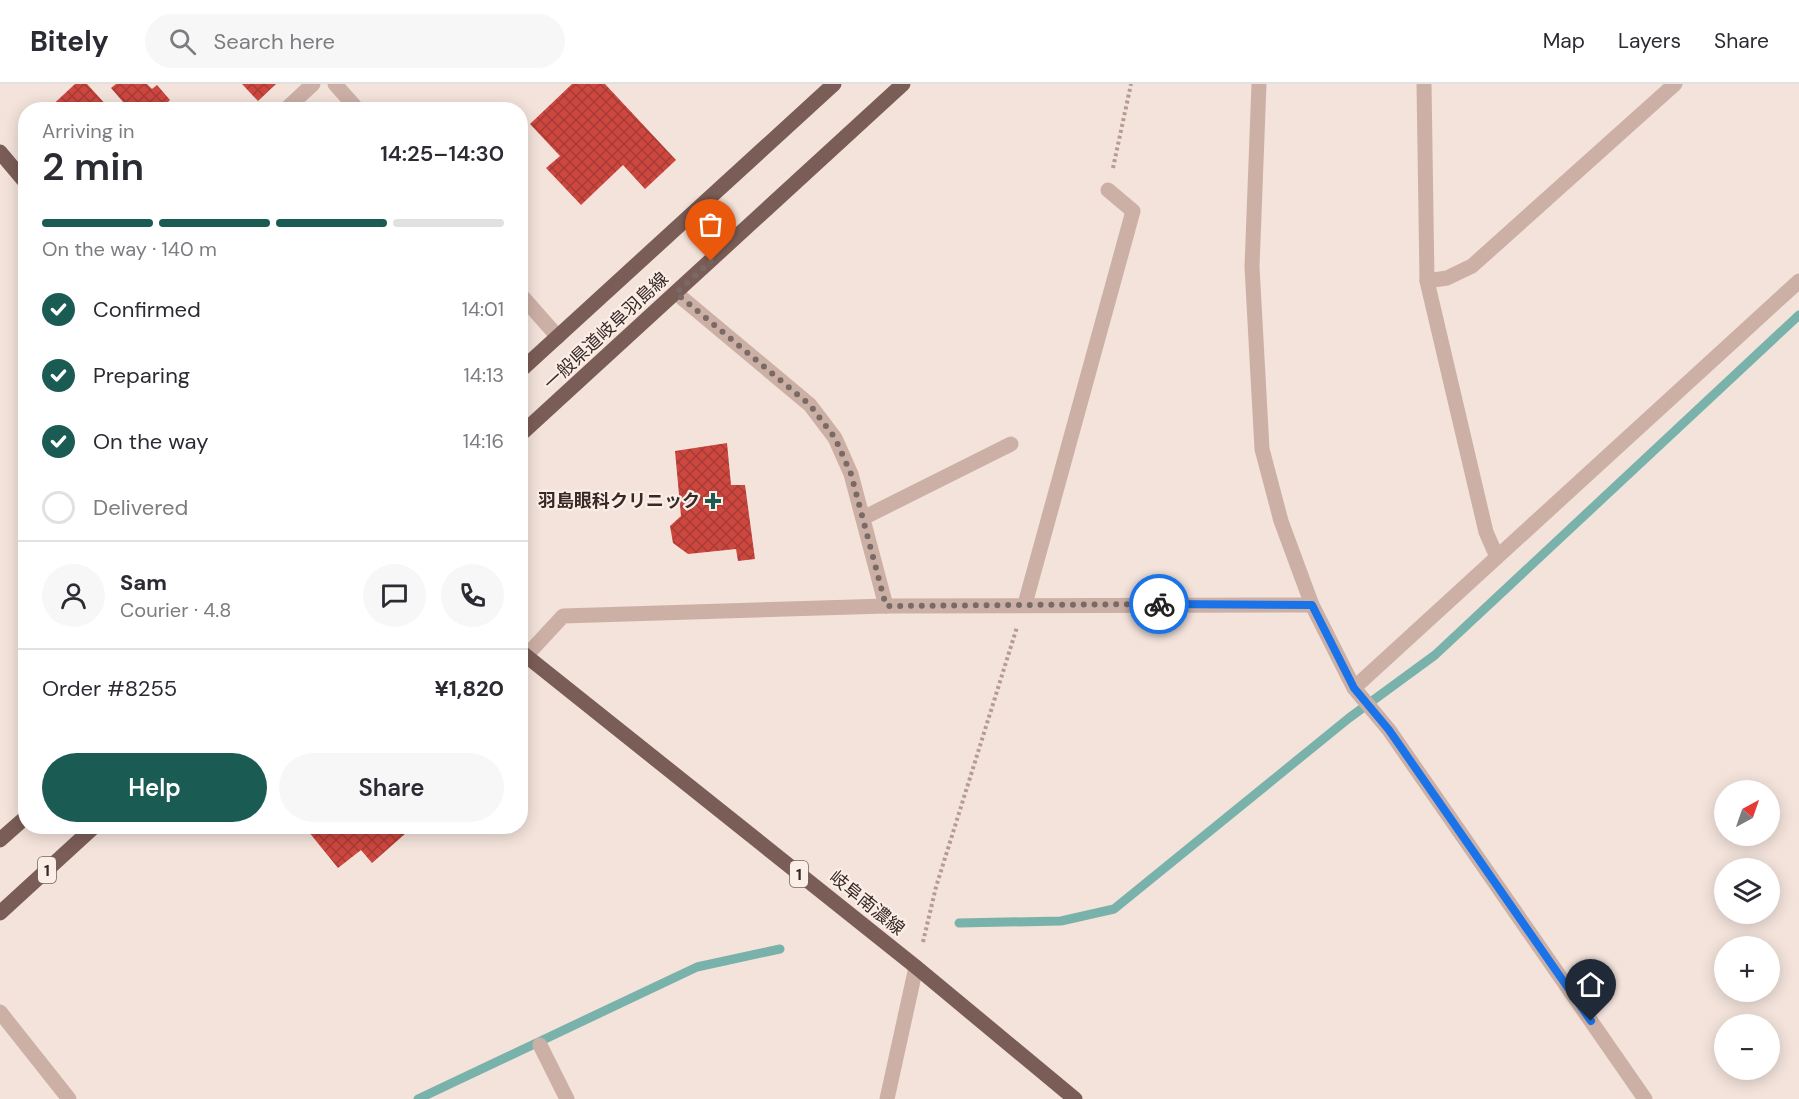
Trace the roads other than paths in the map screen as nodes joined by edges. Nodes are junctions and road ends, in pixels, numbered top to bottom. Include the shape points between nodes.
1 (313, 84) edge
2 (335, 84) edge
3 (834, 84) edge
4 (903, 84) edge
5 (1259, 84) edge
6 (1424, 84) edge
7 (1675, 84) edge
8 (294, 102) edge
9 (351, 102) edge
10 (1, 155) edge
11 (18, 174) edge
12 (1108, 190) road end
13 (1427, 281) junction
14 (1799, 281) edge
15 (676, 293) junction
16 (528, 303) edge
17 (558, 337) junction
18 (528, 364) edge
19 (528, 428) edge
20 (1011, 444) dead end
21 (863, 518) junction
22 (1497, 557) junction
23 (1024, 604) junction
24 (1312, 605) junction
25 (886, 606) junction
26 (528, 649) edge
27 (528, 658) edge
28 (1354, 688) junction
29 (18, 825) edge
30 (86, 834) edge
31 (0, 840) edge
32 (0, 913) edge
33 (916, 967) junction
34 (0, 1012) edge
35 (540, 1045) dead end
36 (69, 1099) edge
37 (567, 1099) edge
38 (887, 1099) edge
39 (1075, 1099) edge
40 (1645, 1099) edge

1 - 8 street
2 - 9 street
3 - 17 main road
4 - 15 main road, 一般県道岐阜羽島線
5 - 24 street via 1252,267 1262,449 1281,521
6 - 13 street
7 - 13 street via 1472,266 1447,278
10 - 11 main road
12 - 23 street via 1133,211
13 - 22 street via 1486,532
14 - 22 street
15 - 19 main road, 一般県道岐阜羽島線
15 - 21 street via 810,405 835,438 851,474
16 - 17 street
17 - 18 main road
20 - 21 street
21 - 25 street
22 - 28 street
23 - 24 street
23 - 25 street
24 - 28 street
25 - 26 street via 563,616
27 - 33 main road, 岐阜南濃線 / 1
28 - 40 street via 1389,730
29 - 31 main road
30 - 32 main road, 1
33 - 38 street
33 - 39 main road, 岐阜南濃線 / 1
34 - 36 street
35 - 37 street

